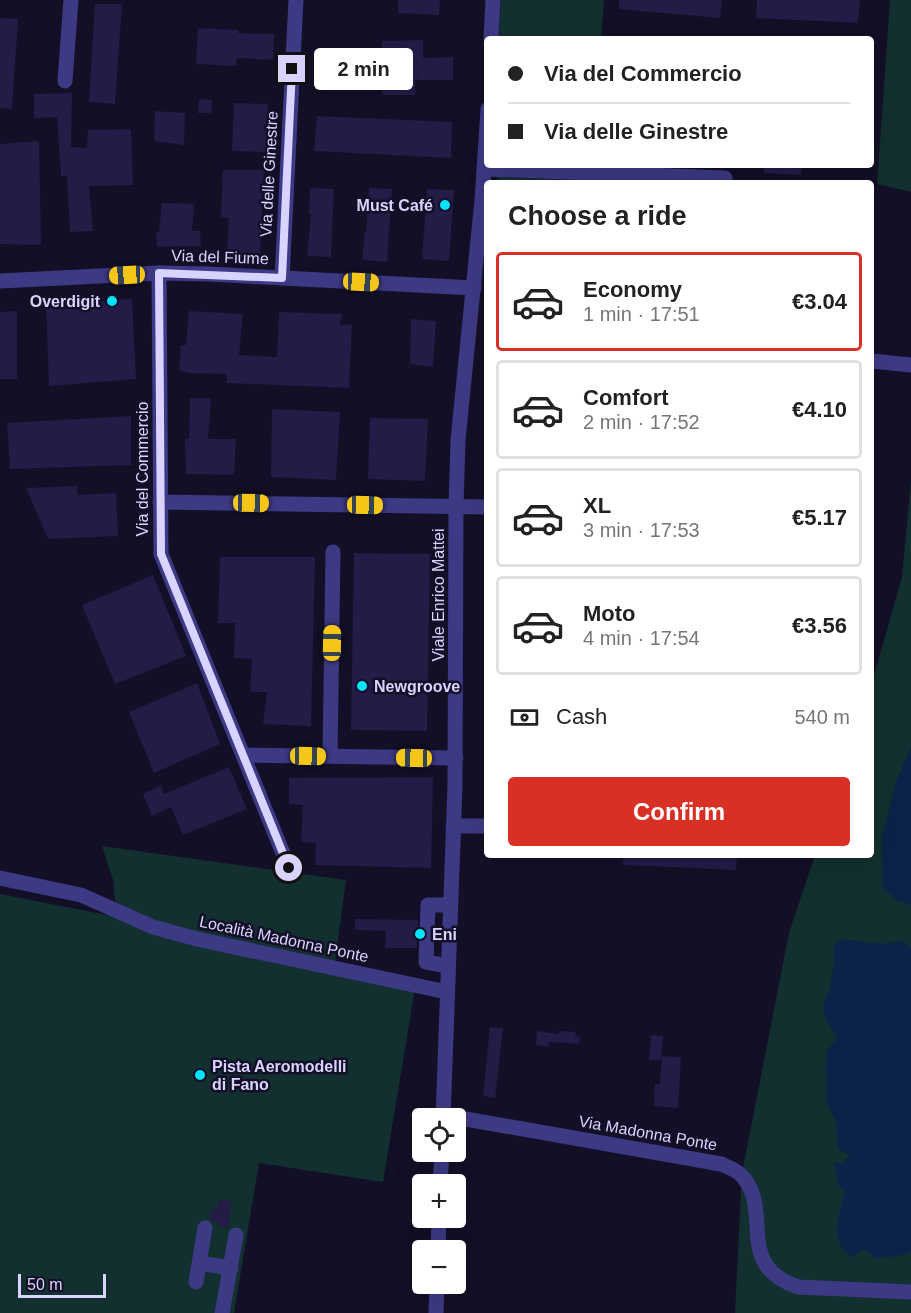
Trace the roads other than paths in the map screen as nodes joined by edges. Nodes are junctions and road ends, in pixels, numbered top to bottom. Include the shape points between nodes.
1 (71, 0) edge
2 (296, 0) edge
3 (493, 0) edge
4 (491, 36) edge
5 (65, 81) dead end
6 (485, 169) joint
7 (724, 180) edge
8 (159, 273) junction
9 (282, 278) junction
10 (0, 281) edge
11 (474, 288) junction
12 (874, 361) edge
13 (911, 365) edge
14 (160, 502) junction
15 (456, 507) junction
16 (484, 507) edge
17 (333, 552) dead end
18 (243, 755) junction
19 (330, 756) junction
20 (456, 758) junction
21 (453, 826) junction
22 (484, 826) edge
23 (289, 868) dead end
24 (0, 878) edge
25 (450, 905) junction
26 (448, 966) junction
27 (447, 992) junction
28 (443, 1108) edge
29 (466, 1121) edge
30 (205, 1228) dead end
31 (236, 1235) dead end
32 (200, 1263) junction
33 (231, 1268) junction
34 (196, 1282) dead end
35 (911, 1292) edge
36 (437, 1294) edge
37 (222, 1313) edge
38 (436, 1313) edge

1 - 5 street
2 - 9 street, Via delle Ginestre
3 - 4 street
6 - 7 street
6 - 11 street, Viale Enrico Mattei
8 - 9 street, Via del Fiume
8 - 10 street, Via del Fiume
8 - 14 street, Via del Commercio
9 - 11 street, Via del Fiume
11 - 15 street, Viale Enrico Mattei via 458,440
12 - 13 street
14 - 15 street
14 - 18 street, Via del Commercio via 161,554
15 - 16 street
15 - 20 street, Viale Enrico Mattei
17 - 19 street
18 - 19 street
18 - 23 street, Via del Commercio
19 - 20 street
20 - 21 street, Viale Enrico Mattei
21 - 22 street
21 - 25 street, Viale Enrico Mattei
24 - 27 street, Località Madonna Ponte via 81,895 153,927 196,939
25 - 26 street, Viale Enrico Mattei
25 - 26 street via 428,905 427,916 426,962
26 - 27 street, Viale Enrico Mattei
27 - 28 street, Viale Enrico Mattei
29 - 35 street, Via Madonna Ponte via 722,1164 741,1174 753,1193 761,1254 770,1272 782,1282 798,1287
30 - 32 street
31 - 33 street
32 - 33 street
32 - 34 street
33 - 37 street
36 - 38 street

